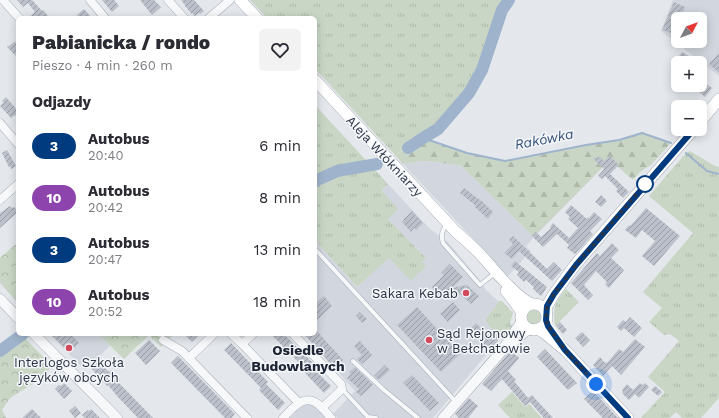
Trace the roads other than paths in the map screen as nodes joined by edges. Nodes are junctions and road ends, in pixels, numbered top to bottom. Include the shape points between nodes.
1 (4, 0) edge
2 (90, 0) edge
3 (168, 0) edge
4 (230, 0) edge
5 (240, 0) edge
6 (17, 16) edge
7 (103, 16) edge
8 (182, 16) edge
9 (211, 16) edge
10 (255, 16) edge
11 (317, 82) edge
12 (719, 99) edge
13 (707, 114) edge
14 (0, 123) edge
15 (688, 136) edge
16 (16, 142) edge
17 (16, 186) edge
18 (0, 200) edge
19 (447, 223) junction
20 (317, 251) edge
21 (576, 265) junction
22 (494, 274) junction
23 (0, 299) edge
24 (534, 304) junction
25 (16, 316) edge
26 (546, 316) junction
27 (522, 317) junction
28 (534, 329) junction
29 (36, 336) edge
30 (212, 336) edge
31 (233, 336) edge
32 (251, 336) edge
33 (295, 336) edge
34 (163, 340) dead end
35 (242, 344) junction
36 (565, 350) junction
37 (500, 352) junction
38 (189, 358) junction
39 (353, 361) dead end
40 (342, 389) junction
41 (299, 403) junction
42 (456, 403) junction
43 (322, 408) junction
44 (112, 416) edge
45 (247, 418) edge
46 (283, 418) edge
47 (331, 418) edge
48 (376, 418) edge
49 (418, 418) edge
50 (443, 418) edge
51 (628, 418) edge

1 - 6 street
2 - 7 street
3 - 8 street
4 - 9 street
5 - 10 main road
11 - 19 main road, Aleja Włókniarzy
12 - 13 main road
14 - 16 street
15 - 21 main road
17 - 18 street
19 - 22 main road, Aleja Włókniarzy via 476,250
19 - 22 lane via 442,233 443,243 480,285
20 - 42 lane
21 - 24 main road via 540,302
21 - 26 main road via 554,294 547,306
22 - 24 main road, Aleja Włókniarzy
22 - 27 main road, Aleja Włókniarzy
23 - 25 street
24 - 26 main road via 544,309
24 - 27 main road via 523,310
26 - 28 main road via 542,327
26 - 36 main road via 548,326
27 - 28 main road via 526,327
27 - 37 street
28 - 36 main road via 543,332
28 - 37 street via 521,335
29 - 44 street
30 - 38 street
31 - 35 street
32 - 35 street
33 - 40 street via 341,384
34 - 38 street via 182,350
35 - 41 street
36 - 51 main road
37 - 42 street
38 - 45 street
39 - 49 lane
40 - 43 street
40 - 48 lane via 368,417
41 - 43 street via 312,400
41 - 46 street
42 - 50 street
43 - 47 street

